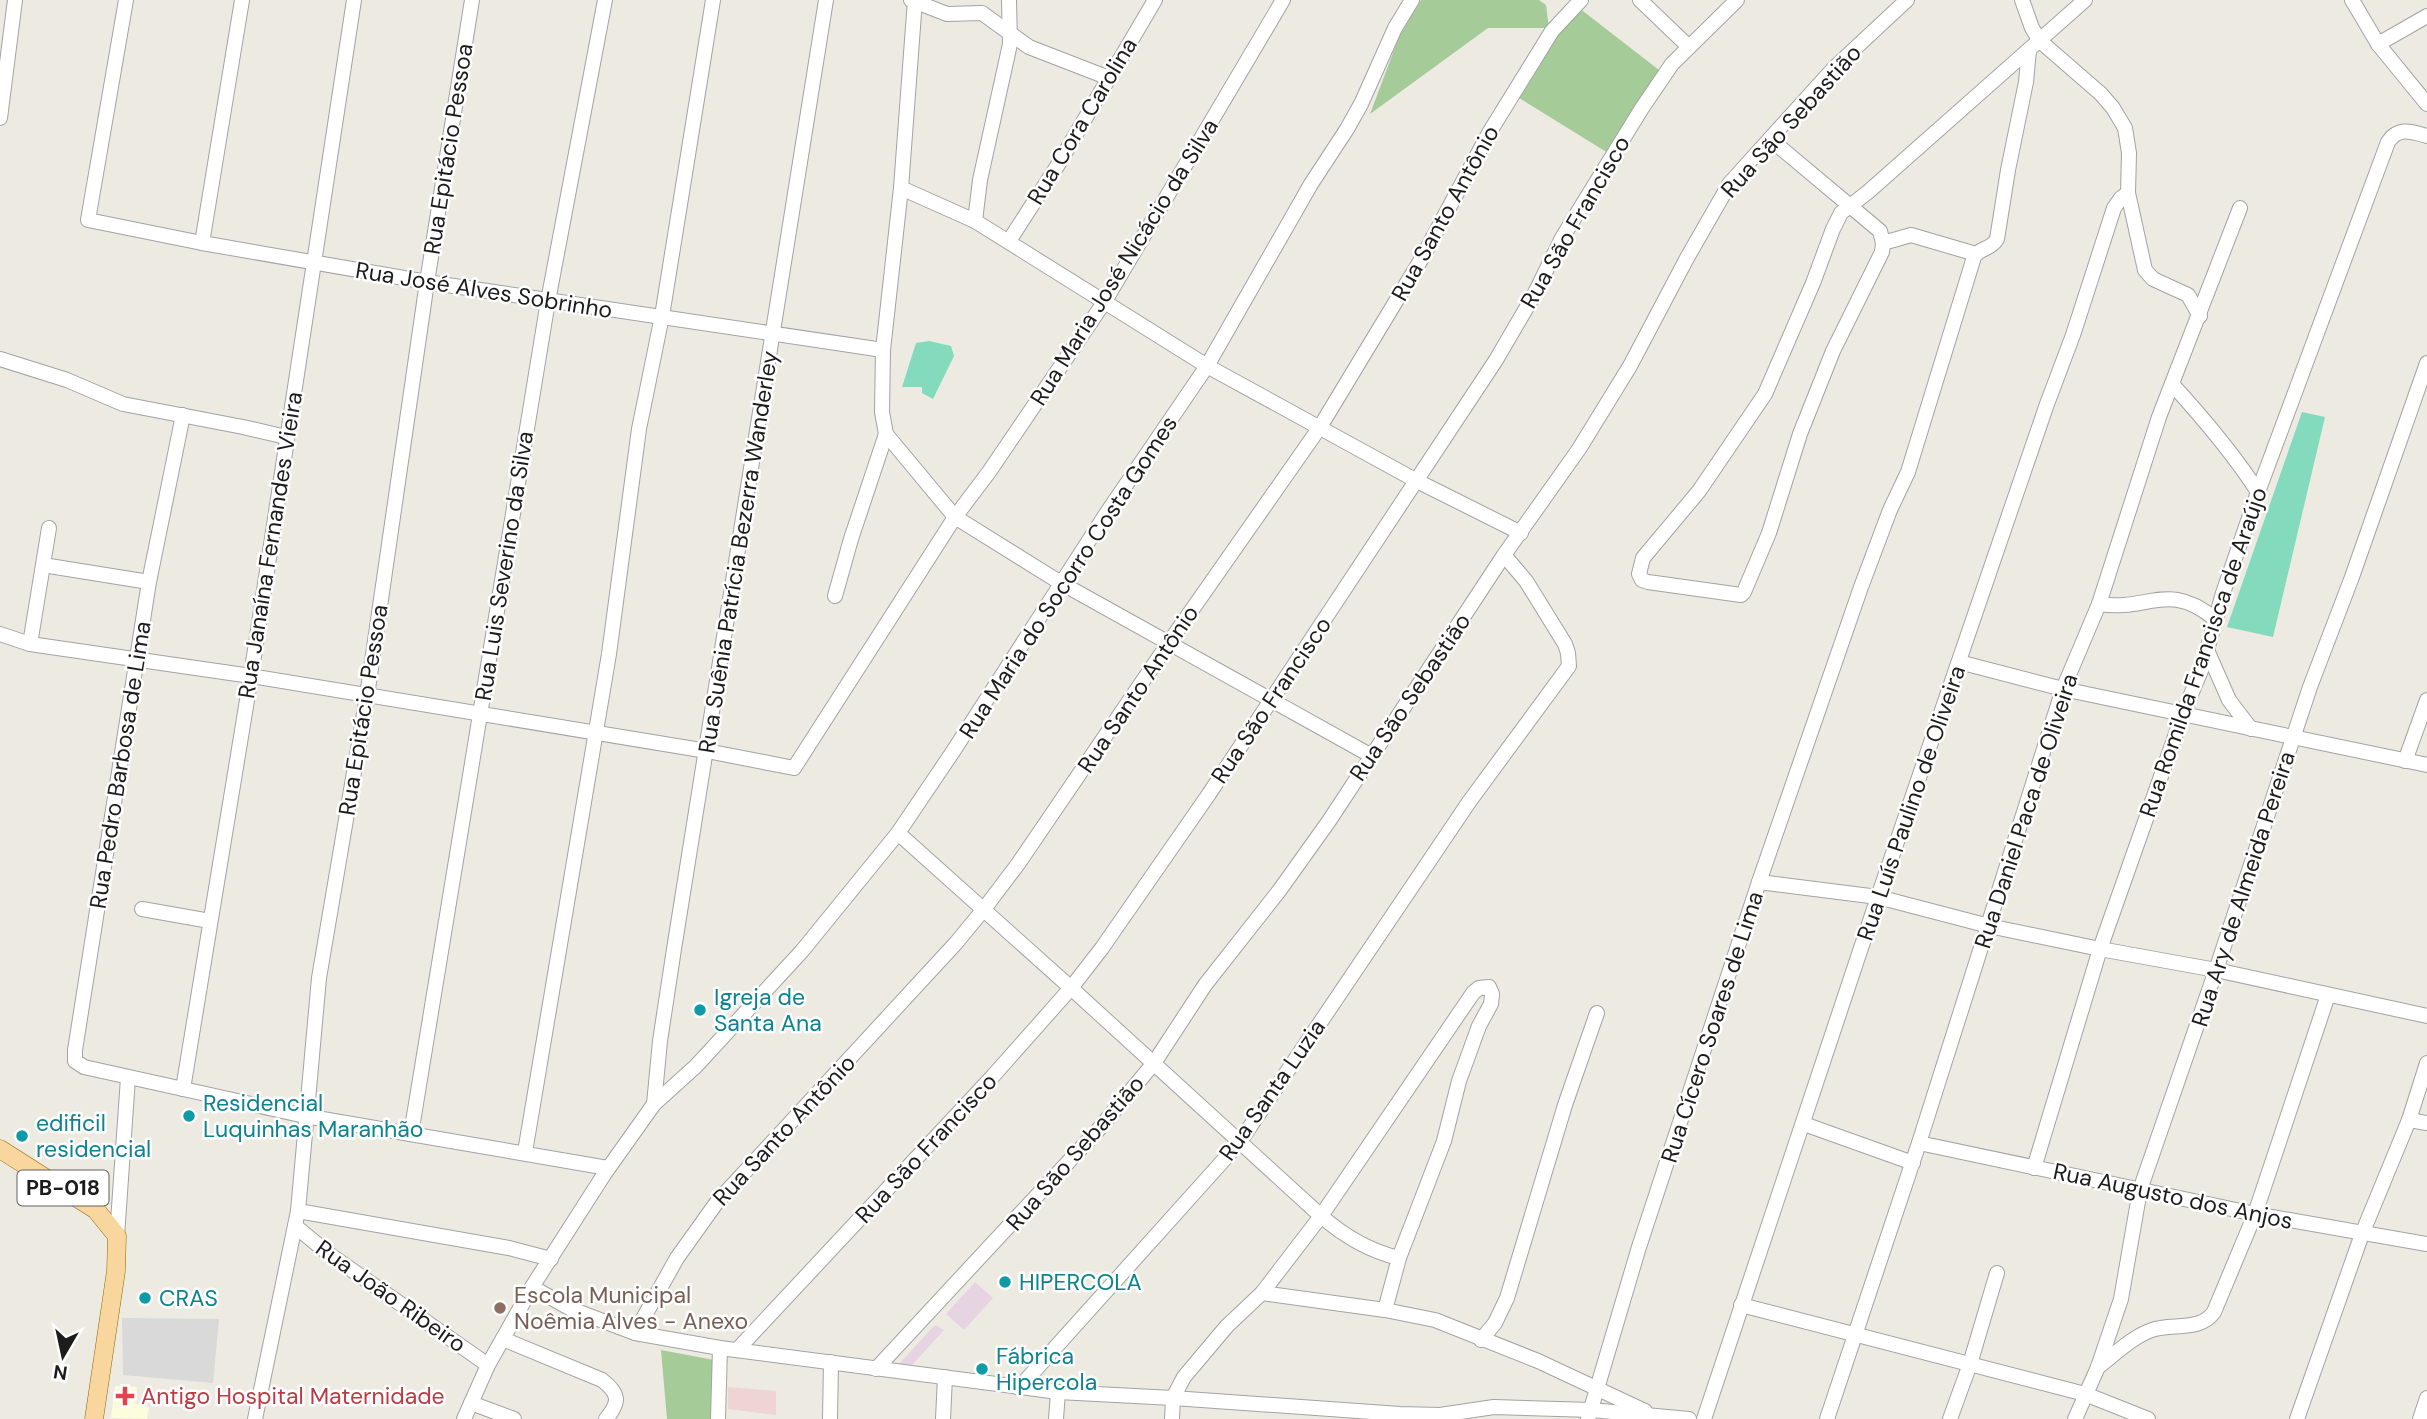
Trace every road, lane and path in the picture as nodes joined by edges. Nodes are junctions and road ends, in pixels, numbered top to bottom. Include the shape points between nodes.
1 (15, 0) edge
2 (126, 0) edge
3 (242, 0) edge
4 (354, 0) edge
5 (472, 0) edge
6 (605, 0) edge
7 (713, 0) edge
8 (826, 0) edge
9 (914, 0) edge
10 (1009, 0) edge
11 (1155, 0) edge
12 (1283, 0) edge
13 (1412, 0) edge
14 (1640, 0) edge
15 (1737, 0) edge
16 (1907, 0) edge
17 (2022, 0) edge
18 (2085, 0) edge
19 (2353, 0) edge
20 (1574, 2) edge
21 (2427, 16) edge
22 (1011, 35) junction
23 (2378, 44) junction
24 (2035, 46) junction
25 (1689, 47) junction
26 (1109, 78) junction
27 (2427, 104) edge
28 (0, 118) edge
29 (2427, 136) edge
30 (1770, 139) junction
31 (901, 188) junction
32 (2128, 193) junction
33 (1849, 205) junction
34 (2240, 208) dead end
35 (975, 221) junction
36 (1009, 241) junction
37 (202, 243) junction
38 (1883, 243) junction
39 (1976, 254) junction
40 (315, 263) junction
41 (427, 282) junction
42 (1105, 300) junction
43 (548, 301) junction
44 (662, 316) junction
45 (2200, 316) junction
46 (773, 335) junction
47 (883, 350) junction
48 (0, 359) edge
49 (2427, 363) edge
50 (1207, 366) junction
51 (2172, 384) junction
52 (183, 415) junction
53 (1320, 427) junction
54 (886, 434) junction
55 (286, 437) junction
56 (1417, 481) junction
57 (2258, 492) junction
58 (955, 517) junction
59 (49, 528) dead end
60 (1521, 533) junction
61 (1504, 555) junction
62 (43, 565) junction
63 (149, 582) junction
64 (1061, 583) junction
65 (835, 596) dead end
66 (2099, 604) junction
67 (2215, 619) junction
68 (0, 634) edge
69 (1168, 643) junction
70 (30, 644) junction
71 (2207, 650) junction
72 (137, 659) junction
73 (1959, 662) junction
74 (251, 676) junction
75 (2063, 689) junction
76 (367, 696) junction
77 (2427, 699) edge
78 (1272, 700) junction
79 (2183, 714) junction
80 (480, 715) junction
81 (2251, 729) junction
82 (596, 732) junction
83 (2293, 738) junction
84 (706, 751) junction
85 (1370, 755) junction
86 (2405, 761) junction
87 (2427, 765) edge
88 (898, 833) junction
89 (1759, 882) junction
90 (1878, 897) junction
91 (142, 909) dead end
92 (984, 909) junction
93 (211, 921) junction
94 (1989, 926) junction
95 (2100, 949) junction
96 (2216, 970) junction
97 (1071, 988) junction
98 (2328, 995) junction
99 (1597, 1013) dead end
100 (2427, 1016) edge
101 (1154, 1063) junction
102 (2427, 1063) edge
103 (128, 1078) junction
104 (183, 1089) junction
105 (654, 1104) junction
106 (305, 1116) junction
107 (2409, 1120) junction
108 (2427, 1123) edge
109 (1804, 1124) junction
110 (411, 1134) junction
111 (1239, 1143) junction
112 (1919, 1143) junction
113 (0, 1149) edge
114 (525, 1152) junction
115 (1913, 1163) junction
116 (608, 1168) junction
117 (2034, 1168) junction
118 (2140, 1190) junction
119 (2255, 1214) junction
120 (1321, 1216) junction
121 (296, 1219) junction
122 (2362, 1234) junction
123 (117, 1236) junction
124 (2427, 1244) edge
125 (1399, 1258) junction
126 (551, 1259) junction
127 (1997, 1273) dead end
128 (532, 1287) junction
129 (1262, 1293) junction
130 (1741, 1305) junction
131 (1385, 1310) junction
132 (635, 1333) junction
133 (1856, 1336) junction
134 (503, 1339) junction
135 (1481, 1340) junction
136 (720, 1348) junction
137 (737, 1350) junction
138 (831, 1362) junction
139 (1970, 1364) junction
140 (488, 1365) junction
141 (2098, 1367) junction
142 (876, 1370) junction
143 (945, 1377) junction
144 (1019, 1388) junction
145 (1597, 1388) junction
146 (1058, 1392) junction
147 (2085, 1394) junction
148 (1173, 1398) junction
149 (2427, 1398) edge
150 (471, 1403) junction
151 (1286, 1413) edge
152 (1474, 1414) edge
153 (1589, 1415) edge
154 (1656, 1416) junction
155 (94, 1419) edge
156 (255, 1419) edge
157 (464, 1419) edge
158 (514, 1419) edge
159 (606, 1419) edge
160 (718, 1419) edge
161 (830, 1419) edge
162 (943, 1419) edge
163 (1056, 1419) edge
164 (1172, 1419) edge
165 (1689, 1419) edge
166 (1704, 1419) edge
167 (1827, 1419) edge
168 (1950, 1419) edge
169 (2075, 1419) edge
170 (2148, 1419) edge
171 (2297, 1419) edge
172 (2420, 1419) edge

1 - 28 street
2 - 37 street, Rua José Alves Sobrinho via 88,219
3 - 37 street
4 - 40 street, Rua Janaína Fernandes Vieira
5 - 41 street, Rua Epitácio Pessoa
6 - 43 street, Rua Luis Severino da Silva
7 - 44 street
8 - 46 street, Rua Suênia Patrícia Bezerra Wanderley
9 - 22 street via 947,14 982,12
9 - 31 street
10 - 22 street
11 - 26 street, Rua Cora Carolina
12 - 42 street, Rua Maria José Nicácio da Silva
13 - 50 street, Rua Maria do Socorro Costa Gomes via 1347,129
14 - 25 street
15 - 25 street, Rua São Francisco
16 - 30 street, Rua São Sebastião via 1834,68
17 - 24 street
18 - 24 street
19 - 23 street
20 - 53 street, Rua Santo Antônio via 1496,122 1422,258
21 - 23 street
22 - 26 street via 1029,47
22 - 35 street
23 - 27 street
24 - 32 street via 2101,94 2120,118 2127,135
24 - 33 street
24 - 39 street via 1999,231 1992,246
25 - 56 street, Rua São Francisco via 1672,64 1628,130 1496,360
26 - 36 street, Rua Cora Carolina
29 - 57 street, Rua Romilda Francisca de Araújo via 2403,131 2388,142
30 - 33 street
30 - 60 street, Rua São Sebastião via 1723,194 1630,366
31 - 35 street
31 - 47 street
32 - 45 street via 2146,270 2153,279 2189,295
32 - 73 street, Rua Luís Paulino de Oliveira via 2114,208
33 - 38 street via 1881,232
33 - 38 street via 1833,229 1765,394 1699,491 1643,558 1642,580 1744,592 1833,351
34 - 45 street, Rua Daniel Paca de Oliveira
35 - 36 street
36 - 42 street
37 - 40 street, Rua José Alves Sobrinho
38 - 39 street via 1912,235
39 - 89 street, Rua Cícero Soares de Lima via 1908,472 1890,510
40 - 41 street, Rua José Alves Sobrinho
40 - 55 street, Rua Janaína Fernandes Vieira
41 - 43 street, Rua José Alves Sobrinho
41 - 76 street, Rua Epitácio Pessoa
42 - 50 street
42 - 58 street, Rua Maria José Nicácio da Silva
43 - 44 street, Rua José Alves Sobrinho
43 - 80 street, Rua Luis Severino da Silva
44 - 46 street, Rua José Alves Sobrinho
44 - 82 street via 639,429
45 - 51 street, Rua Daniel Paca de Oliveira
46 - 47 street, Rua José Alves Sobrinho
46 - 84 street, Rua Suênia Patrícia Bezerra Wanderley
47 - 54 street
48 - 52 street via 122,404
49 - 83 street, Rua Ary de Almeida Pereira
50 - 53 street
50 - 64 street, Rua Maria do Socorro Costa Gomes
51 - 57 street
51 - 66 street, Rua Daniel Paca de Oliveira
52 - 55 street
52 - 63 street, Rua Pedro Barbosa de Lima
53 - 56 street
53 - 69 street, Rua Santo Antônio
54 - 58 street
54 - 65 street
55 - 74 street, Rua Janaína Fernandes Vieira
56 - 60 street
56 - 78 street, Rua São Francisco
57 - 67 street, Rua Romilda Francisca de Araújo
58 - 64 street
58 - 84 street, Rua Maria José Nicácio da Silva via 794,768
59 - 62 street
60 - 61 street, Rua São Sebastião
61 - 85 street, Rua São Sebastião
61 - 111 street, Rua Santa Luzia via 1565,644 1569,666 1469,802
62 - 63 street
62 - 70 street
63 - 72 street, Rua Pedro Barbosa de Lima
64 - 69 street
64 - 88 street, Rua Maria do Socorro Costa Gomes
66 - 67 street via 2120,607 2172,598 2197,605
66 - 75 street, Rua Daniel Paca de Oliveira
67 - 71 street, Rua Romilda Francisca de Araújo
68 - 70 street
69 - 78 street
69 - 92 street, Rua Santo Antônio
70 - 72 street
71 - 79 street, Rua Romilda Francisca de Araújo
71 - 81 street via 2229,700
72 - 74 street
72 - 103 street, Rua Pedro Barbosa de Lima via 75,1056 83,1068
73 - 75 street
73 - 90 street, Rua Luís Paulino de Oliveira
74 - 76 street
74 - 93 street, Rua Janaína Fernandes Vieira
75 - 79 street
75 - 94 street, Rua Daniel Paca de Oliveira
76 - 80 street
76 - 106 street, Rua Epitácio Pessoa via 319,978
77 - 86 street
78 - 85 street
78 - 97 street, Rua São Francisco
79 - 81 street
79 - 95 street, Rua Romilda Francisca de Araújo
80 - 82 street
80 - 110 street, Rua Luis Severino da Silva
81 - 83 street
82 - 84 street
82 - 114 street
83 - 86 street
83 - 96 street, Rua Ary de Almeida Pereira
84 - 105 street, Rua Suênia Patrícia Bezerra Wanderley
85 - 101 street, Rua São Sebastião via 1322,831 1205,985
86 - 87 street
88 - 92 street
88 - 105 street, Rua Maria do Socorro Costa Gomes via 776,981
89 - 90 street
89 - 145 street, Rua Cícero Soares de Lima
90 - 94 street
90 - 109 street, Rua Luís Paulino de Oliveira
91 - 93 street
92 - 97 street
92 - 132 street, Rua Santo Antônio via 717,1202 671,1267
93 - 104 street, Rua Janaína Fernandes Vieira
94 - 95 street
94 - 112 street, Rua Daniel Paca de Oliveira
95 - 96 street
95 - 117 street, Rua Romilda Francisca de Araújo
96 - 98 street
96 - 118 street, Rua Ary de Almeida Pereira
97 - 101 street
97 - 137 street, Rua São Francisco
98 - 100 street
98 - 119 street
99 - 135 street via 1560,1118 1507,1298
101 - 111 street
101 - 142 street, Rua São Sebastião
102 - 107 street
103 - 104 street, Rua Pedro Barbosa de Lima
103 - 123 street
104 - 106 street, Rua Pedro Barbosa de Lima
105 - 116 street, Rua Maria do Socorro Costa Gomes
106 - 110 street, Rua Pedro Barbosa de Lima
106 - 121 street, Rua Epitácio Pessoa
107 - 108 street
107 - 122 street
109 - 115 street
109 - 130 street, Rua Luís Paulino de Oliveira
110 - 114 street, Rua Pedro Barbosa de Lima
111 - 120 street
111 - 144 street, Rua Santa Luzia
112 - 115 street, Rua Daniel Paca de Oliveira
112 - 117 street, Rua Augusto dos Anjos
113 - 123 main road, PB-018 via 96,1210
114 - 116 street, Rua Pedro Barbosa de Lima
115 - 133 street, Rua Daniel Paca de Oliveira
116 - 126 street, Rua Maria do Socorro Costa Gomes
117 - 118 street, Rua Augusto dos Anjos
118 - 119 street, Rua Augusto dos Anjos
118 - 141 street, Rua Ary de Almeida Pereira via 2124,1287
119 - 122 street, Rua Augusto dos Anjos
119 - 141 street via 2210,1317 2197,1324 2151,1330
120 - 125 street via 1366,1247
120 - 125 street via 1473,993 1486,986 1492,994 1490,1004
120 - 129 street
121 - 126 street via 514,1248
121 - 140 street, Rua João Ribeiro via 329,1254
121 - 156 street, Rua Epitácio Pessoa
122 - 124 street, Rua Augusto dos Anjos
122 - 171 street
123 - 155 main road, PB-018
125 - 131 street
126 - 128 street, Rua Maria do Socorro Costa Gomes
127 - 139 street
128 - 132 street via 571,1309
128 - 134 street, Rua Maria do Socorro Costa Gomes
129 - 131 street
129 - 148 street via 1207,1348
130 - 133 street
130 - 166 street, Rua Luís Paulino de Oliveira
131 - 135 street via 1435,1320
132 - 136 street
133 - 139 street
133 - 167 street, Rua Daniel Paca de Oliveira
134 - 140 street, Rua Maria do Socorro Costa Gomes
134 - 159 street via 602,1380 615,1391 617,1401
135 - 145 street
136 - 137 street
136 - 160 street
137 - 138 street
138 - 142 street
138 - 161 street
139 - 147 street
139 - 168 street
140 - 150 street, Rua Maria do Socorro Costa Gomes
141 - 147 street, Rua Ary de Almeida Pereira
142 - 143 street
143 - 144 street
143 - 162 street
144 - 146 street
145 - 153 street, Rua Cícero Soares de Lima
145 - 154 street
146 - 148 street
146 - 163 street
147 - 169 street, Rua Ary de Almeida Pereira
147 - 170 street
148 - 151 street
148 - 164 street
149 - 172 street
150 - 157 street, Rua Maria do Socorro Costa Gomes
150 - 158 street
151 - 152 street
152 - 153 street via 1494,1407
153 - 154 street
154 - 165 street

